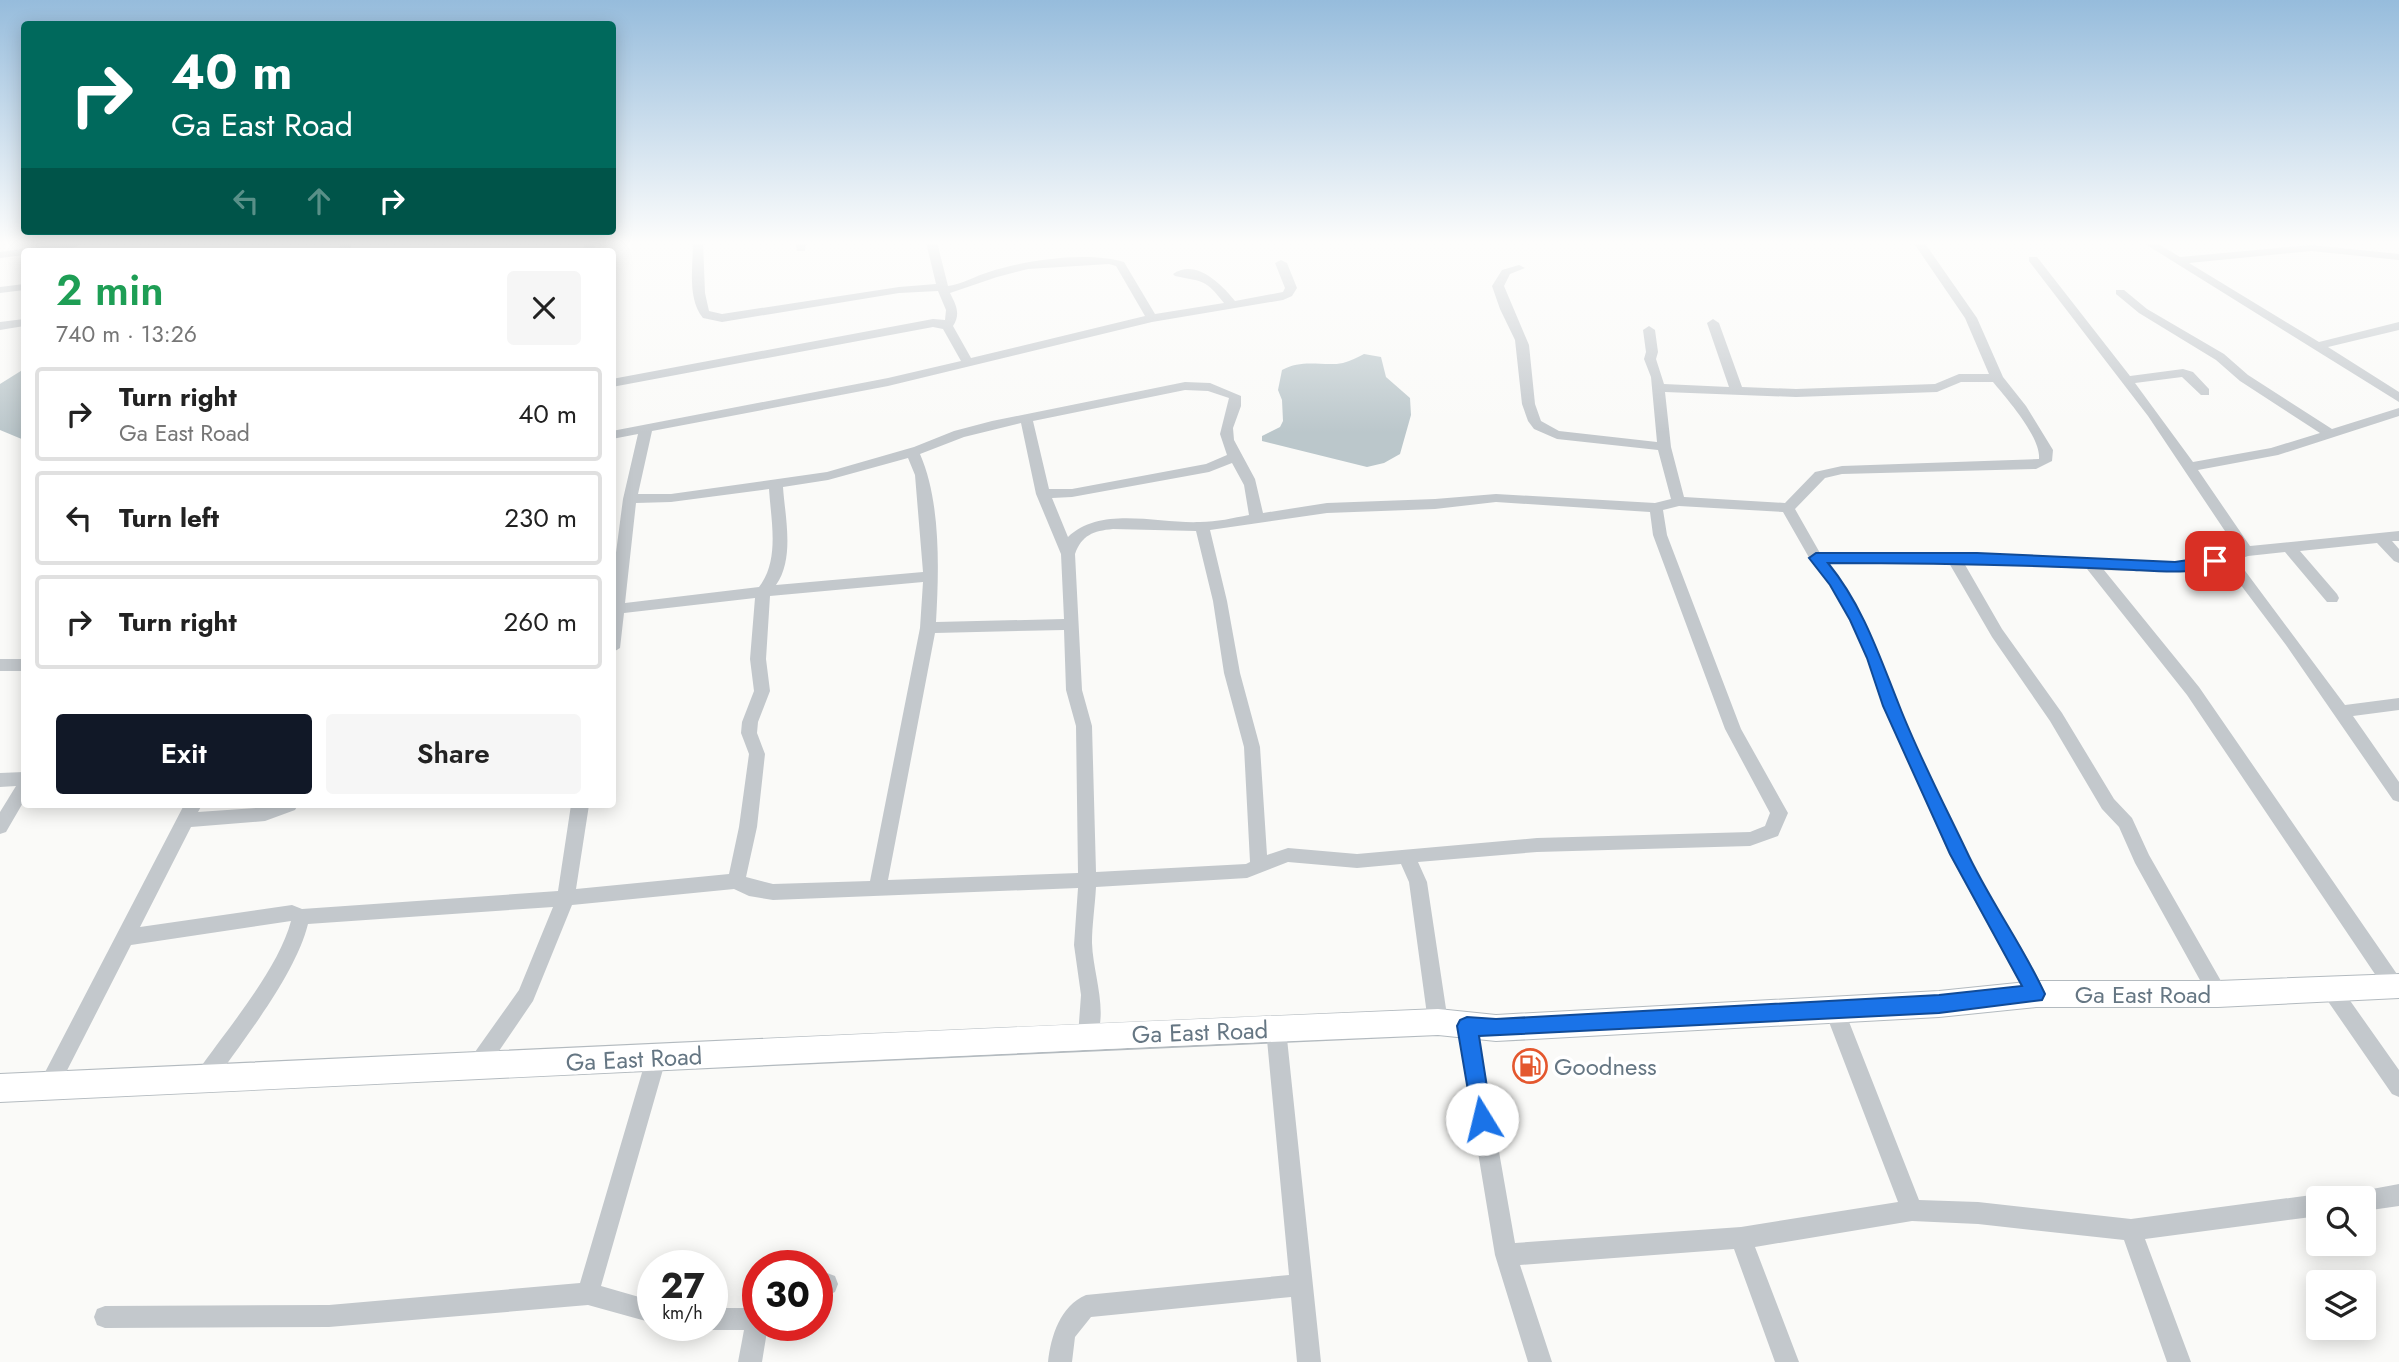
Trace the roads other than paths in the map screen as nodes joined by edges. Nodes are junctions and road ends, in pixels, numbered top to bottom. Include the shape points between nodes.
1 (702, 306) edge
2 (802, 306) edge
3 (950, 306) edge
4 (1145, 306) edge
5 (1229, 306) edge
6 (1505, 306) edge
7 (1962, 306) edge
8 (2069, 306) edge
9 (2136, 306) edge
10 (2250, 306) edge
11 (1152, 318) junction
12 (21, 323) edge
13 (1713, 323) dead end
14 (0, 326) edge
15 (947, 326) junction
16 (2399, 326) edge
17 (1649, 330) dead end
18 (2317, 346) junction
19 (968, 363) junction
20 (1997, 378) junction
21 (2126, 380) junction
22 (616, 382) edge
23 (1657, 387) junction
24 (1737, 391) junction
25 (2205, 392) dead end
26 (2399, 398) edge
27 (2399, 412) edge
28 (1026, 418) junction
29 (646, 429) junction
30 (2329, 433) junction
31 (616, 434) edge
32 (1664, 447) junction
33 (912, 452) junction
34 (1235, 457) junction
35 (2191, 467) junction
36 (776, 485) junction
37 (1072, 493) junction
38 (1043, 494) junction
39 (630, 499) junction
40 (1678, 500) junction
41 (1656, 508) junction
42 (1788, 508) junction
43 (1052, 519) junction
44 (1256, 519) junction
45 (1202, 527) junction
46 (2399, 536) edge
47 (2381, 538) junction
48 (2289, 547) junction
49 (2246, 551) junction
50 (1068, 554) junction
51 (1953, 557) junction
52 (1816, 558) junction
53 (2399, 558) edge
54 (2229, 560) junction
55 (2089, 562) junction
56 (931, 576) junction
57 (764, 592) junction
58 (2332, 598) dead end
59 (616, 609) joint
60 (1070, 624) junction
61 (928, 628) junction
62 (0, 665) edge
63 (21, 665) edge
64 (2399, 704) edge
65 (2340, 712) junction
66 (21, 779) edge
67 (0, 780) edge
68 (21, 792) edge
69 (2399, 795) edge
70 (281, 808) edge
71 (580, 808) edge
72 (189, 812) edge
73 (0, 827) edge
74 (1406, 856) junction
75 (1259, 866) junction
76 (1087, 880) junction
77 (736, 881) junction
78 (878, 886) junction
79 (566, 898) junction
80 (301, 917) junction
81 (127, 937) junction
82 (2397, 986) edge
83 (2332, 991) junction
84 (2036, 994) junction
85 (2218, 994) junction
86 (1834, 1009) junction
87 (1438, 1022) junction
88 (1467, 1026) junction
89 (1276, 1029) junction
90 (1088, 1036) junction
91 (656, 1059) junction
92 (477, 1066) junction
93 (205, 1078) junction
94 (49, 1086) junction
95 (2399, 1087) edge
96 (1, 1091) edge
97 (2399, 1195) edge
98 (2376, 1198) edge
99 (2306, 1207) edge
100 (1912, 1210) junction
101 (2131, 1230) junction
102 (1741, 1238) junction
103 (1506, 1255) junction
104 (1300, 1285) junction
105 (588, 1294) junction
106 (637, 1308) edge
107 (105, 1317) dead end
108 (754, 1341) edge
109 (750, 1362) edge
110 (1060, 1362) edge
111 (1309, 1362) edge
112 (1540, 1362) edge
113 (1787, 1362) edge
114 (2179, 1362) edge

1 - 2 street via 712,317 722,318
3 - 15 street
4 - 11 street
5 - 11 street
6 - 32 street via 1517,324 1524,348 1527,395 1535,423 1557,435
7 - 20 street
8 - 21 street
9 - 30 street
10 - 18 street
11 - 19 street
12 - 14 street
13 - 24 street
15 - 19 street
15 - 22 street via 918,324
16 - 18 street
17 - 23 street
18 - 26 street
19 - 29 street
20 - 24 street via 1959,378 1937,388
20 - 42 street via 2046,450 2045,461 1842,470 1820,475
21 - 25 street via 2183,373
21 - 35 street
23 - 24 street
23 - 32 street
27 - 30 street
28 - 33 street via 959,434
28 - 34 street via 1173,387 1210,387 1231,393 1237,400 1226,436
28 - 38 street
29 - 31 street
29 - 39 street
30 - 35 street via 2273,452
32 - 40 street
33 - 36 street via 828,476
33 - 56 street via 922,475
34 - 37 street via 1209,468
34 - 44 street via 1250,484
35 - 49 street
36 - 39 street
36 - 57 street via 779,552 773,579
37 - 38 street
37 - 43 street
38 - 43 street
39 - 59 street
40 - 41 street
40 - 42 street
41 - 44 street via 1496,498 1327,508
41 - 74 street via 1660,535 1713,679 1779,813 1772,831 1750,839 1537,845
42 - 52 street
43 - 50 street
44 - 45 street
45 - 50 street via 1094,526 1077,536
45 - 75 street via 1252,747
46 - 47 street
47 - 48 street
47 - 53 street
48 - 49 street
48 - 58 street
49 - 54 street
50 - 60 street
51 - 52 street
51 - 55 street
51 - 85 street via 2108,804 2126,823
52 - 84 street via 1857,620 1958,854
54 - 55 street via 2175,567
54 - 65 street
55 - 82 street via 2193,691
56 - 57 street
56 - 61 street
57 - 59 street
57 - 77 street via 758,659 762,691 749,733 757,754
60 - 61 street
60 - 76 street via 1074,690 1084,726
61 - 78 street
62 - 63 street
64 - 65 street
65 - 69 street
66 - 67 street
68 - 73 street
70 - 72 street via 265,814
71 - 79 street
72 - 81 street
74 - 75 street via 1357,860 1288,855
74 - 87 street via 1418,882
75 - 76 street via 1247,871
76 - 78 street
76 - 90 street via 1083,945 1091,995
77 - 78 street via 773,892
77 - 79 street
79 - 80 street
79 - 92 street via 526,995
80 - 81 street via 292,913
80 - 93 street via 275,971
81 - 94 street
82 - 83 street, Ga East Road
83 - 85 street, Ga East Road
83 - 95 street
84 - 85 street, Ga East Road
84 - 86 street, Ga East Road
86 - 88 street, Ga East Road
86 - 100 street
87 - 88 street, Ga East Road
87 - 89 street, Ga East Road
88 - 103 street
89 - 90 street, Ga East Road
89 - 104 street
90 - 91 street, Ga East Road
91 - 92 street, Ga East Road
91 - 105 street
92 - 93 street, Ga East Road
93 - 94 street, Ga East Road
94 - 96 street, Ga East Road
97 - 98 street
99 - 101 street
100 - 101 street
100 - 102 street
101 - 114 street
102 - 103 street
102 - 113 street
103 - 112 street
104 - 110 street via 1086,1306 1062,1336
104 - 111 street
105 - 106 street
105 - 107 street via 329,1316
108 - 109 street

